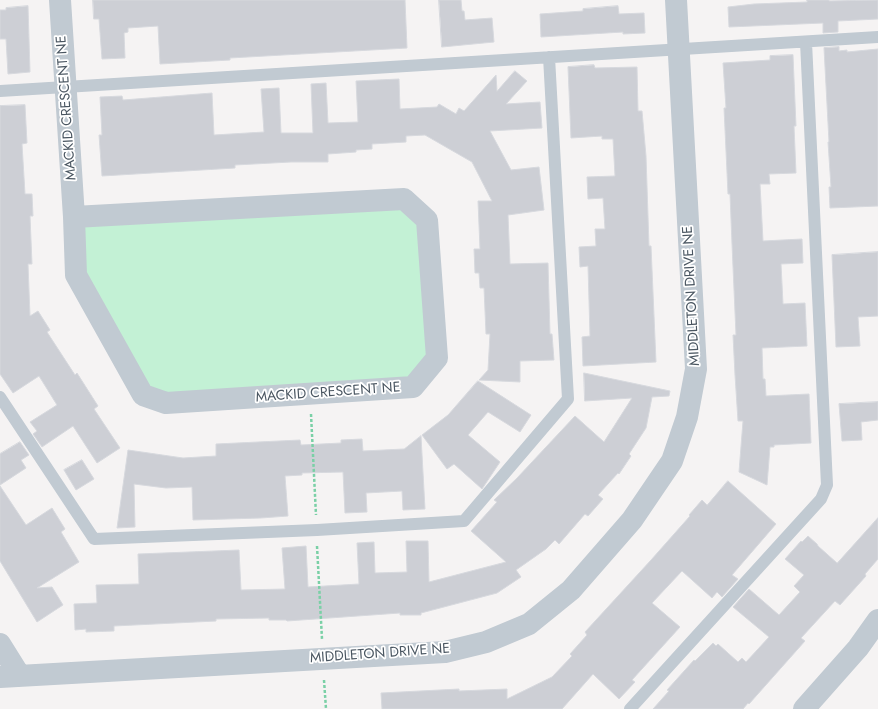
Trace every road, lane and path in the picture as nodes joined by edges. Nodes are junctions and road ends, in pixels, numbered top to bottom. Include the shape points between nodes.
1 (60, 0) edge
2 (676, 0) edge
3 (878, 37) edge
4 (806, 42) junction
5 (679, 50) junction
6 (550, 56) junction
7 (66, 86) junction
8 (0, 91) edge
9 (74, 217) junction
10 (310, 394) junction
11 (0, 397) edge
12 (317, 530) junction
13 (878, 620) edge
14 (0, 644) edge
15 (323, 658) junction
16 (10, 676) edge
17 (326, 709) edge
18 (630, 709) edge
19 (804, 709) edge

1 - 7 street, MACKID CRESCENT NE
2 - 5 street, MIDDLETON DRIVE NE
3 - 4 lane
4 - 5 lane
4 - 18 lane via 827,485 821,499
5 - 6 lane
5 - 15 street, MIDDLETON DRIVE NE via 696,369 687,417 672,461 632,520 571,590 529,624 486,642 445,652
6 - 7 lane
6 - 12 lane via 568,399 464,521
7 - 8 lane
7 - 9 street, MACKID CRESCENT NE
9 - 10 street, MACKID CRESCENT NE via 76,275 143,395 166,403
9 - 10 street, MACKID CRESCENT NE via 404,200 427,220 437,358 413,387
10 - 12 path
11 - 12 lane via 94,540
12 - 15 path
13 - 19 street via 858,648
14 - 16 street
15 - 16 street, MIDDLETON DRIVE NE
15 - 17 path

